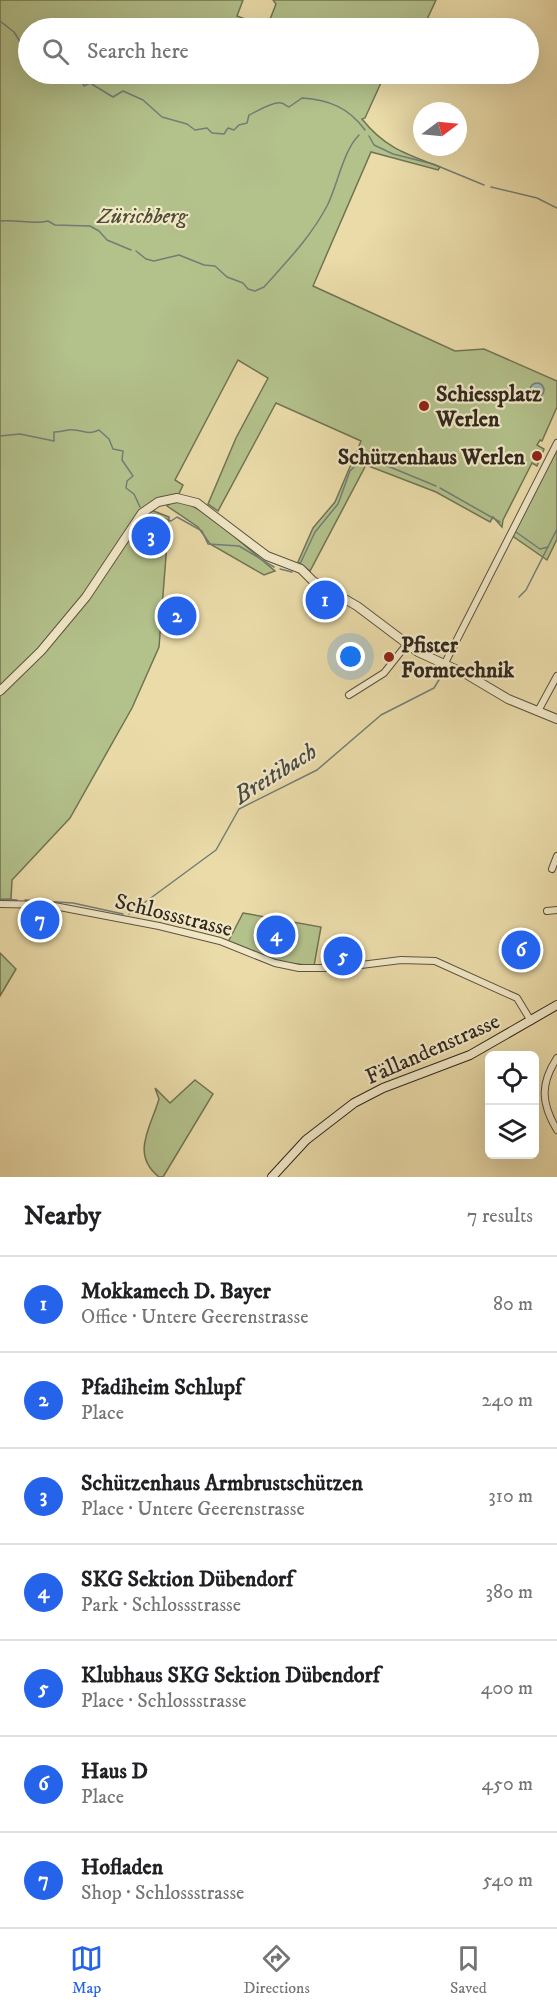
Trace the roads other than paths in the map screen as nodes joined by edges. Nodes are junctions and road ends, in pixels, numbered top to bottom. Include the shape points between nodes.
1 (557, 443) edge
2 (407, 644) junction
3 (445, 663) junction
4 (557, 676) edge
5 (0, 691) edge
6 (349, 694) dead end
7 (538, 711) junction
8 (557, 719) edge
9 (557, 856) edge
10 (552, 868) dead end
11 (0, 904) edge
12 (557, 910) edge
13 (548, 911) dead end
14 (557, 1006) edge
15 (531, 1021) junction
16 (557, 1058) edge
17 (557, 1130) edge
18 (272, 1177) edge

1 - 3 street
2 - 3 street
2 - 5 street via 301,569 267,556 197,503 172,498 155,503 142,513 86,597 41,651
2 - 6 street via 384,673
3 - 7 street via 508,699
4 - 7 street
7 - 8 street
9 - 10 street
11 - 15 street, Schlossstrasse via 49,905 159,926 220,941 298,968 435,961 517,998
12 - 13 street
14 - 15 main road, Fällandenstrasse
15 - 18 main road, Fällandenstrasse via 455,1062 383,1088 354,1104 306,1140
16 - 17 street via 542,1094

